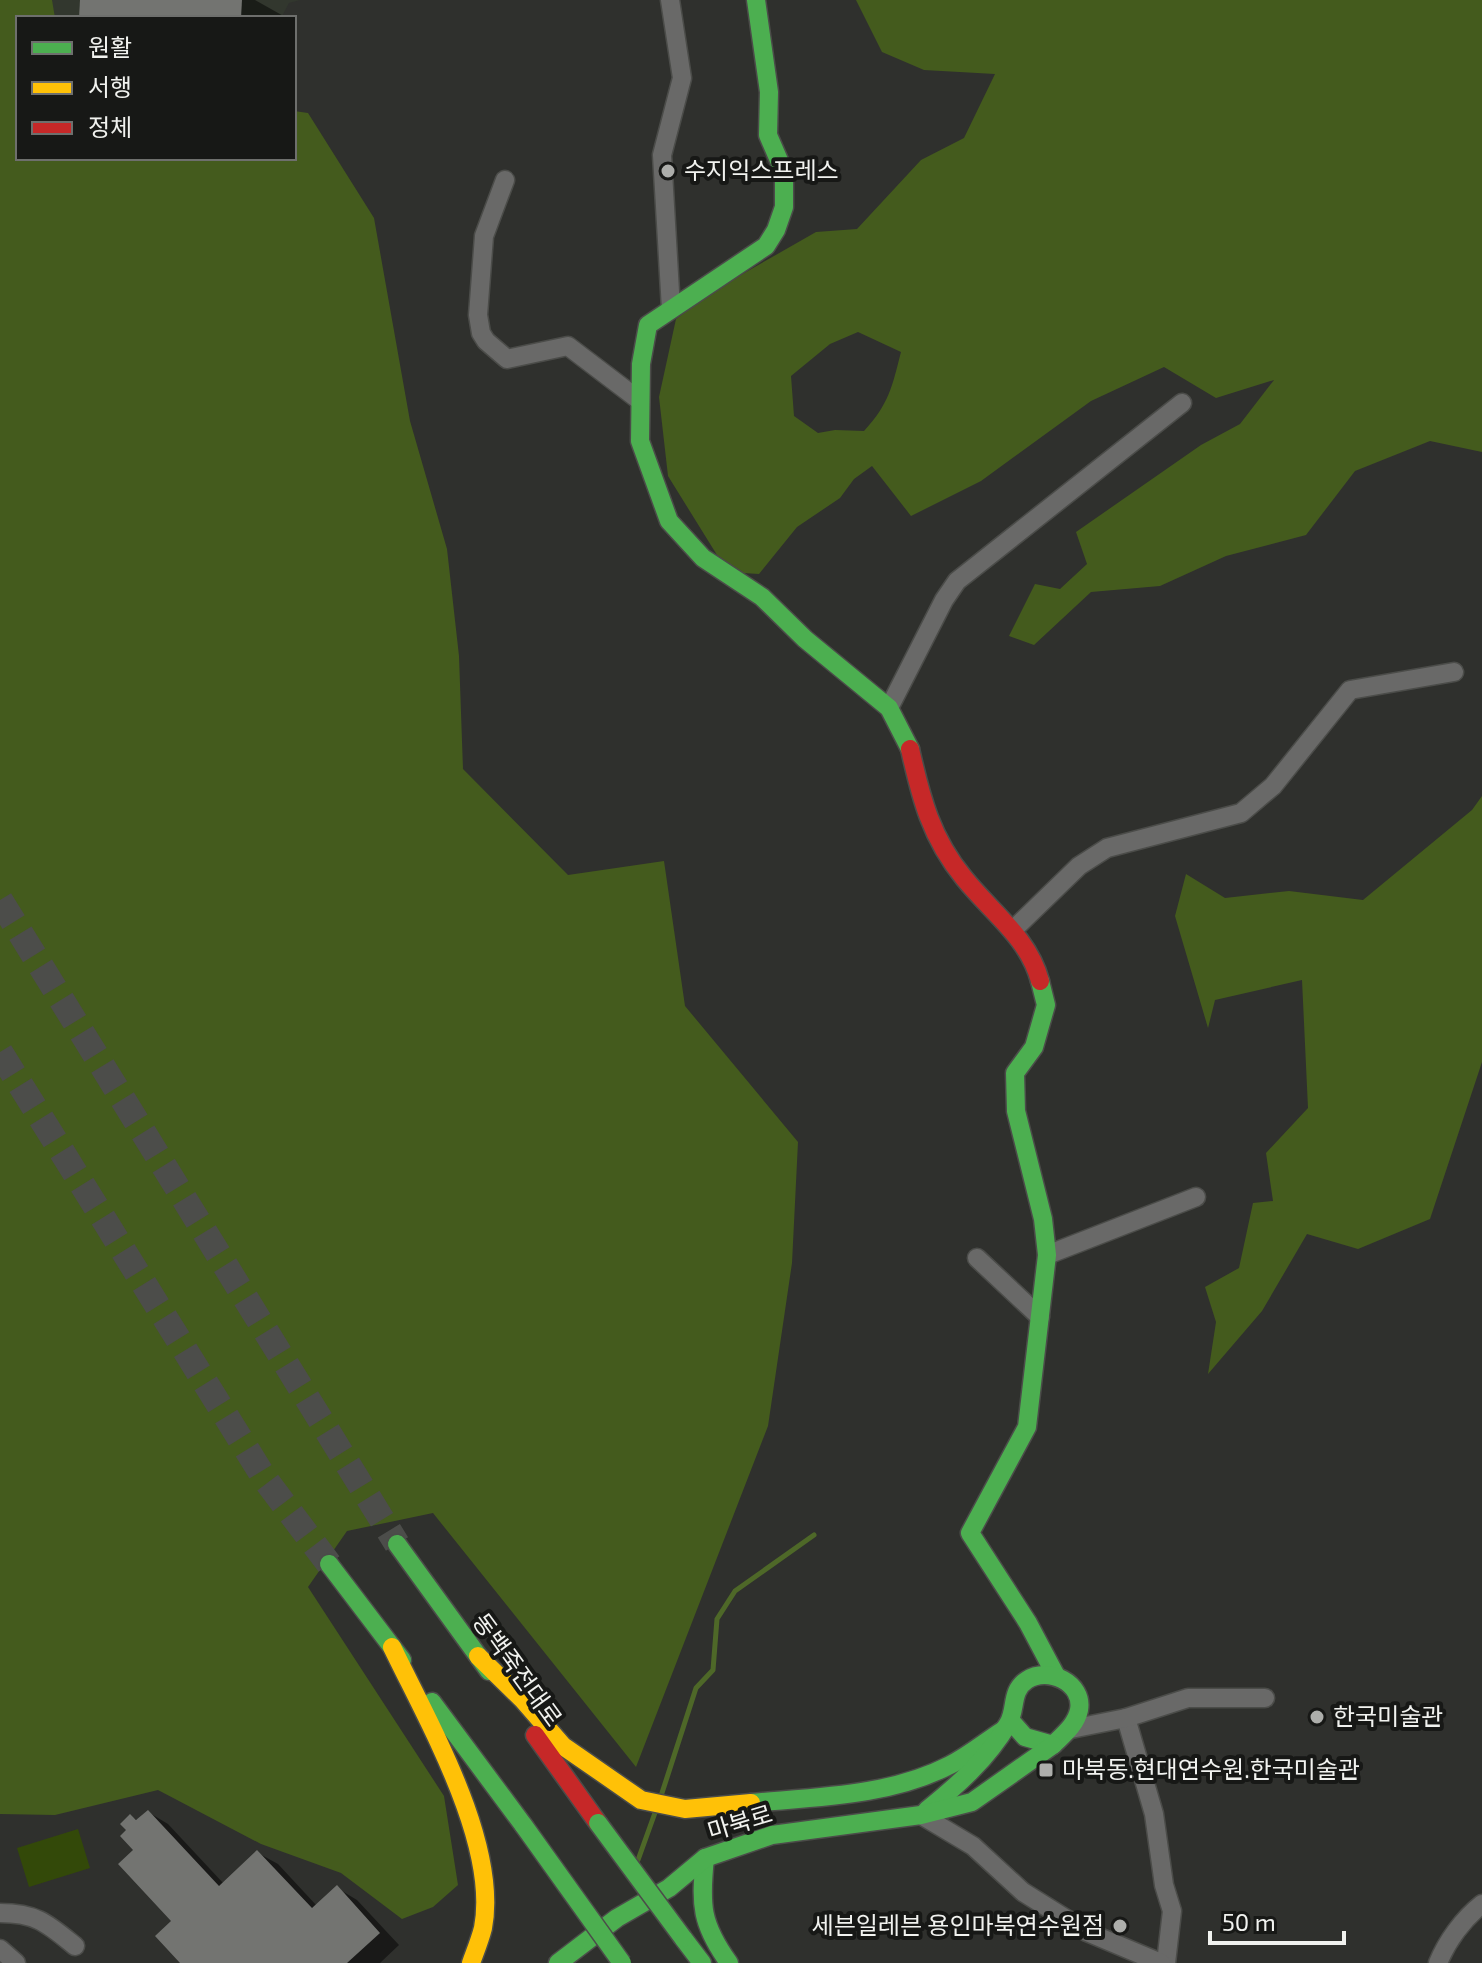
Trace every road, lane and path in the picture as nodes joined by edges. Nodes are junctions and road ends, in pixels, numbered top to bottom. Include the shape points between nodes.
1 (670, 0) edge
2 (756, 0) edge
3 (505, 180) dead end
4 (671, 309) junction
5 (639, 400) junction
6 (1182, 403) dead end
7 (1454, 672) dead end
8 (889, 708) junction
9 (1013, 930) junction
10 (1196, 1197) dead end
11 (1047, 1255) junction
12 (977, 1258) dead end
13 (1040, 1317) junction
14 (397, 1544) tunnel mouth
15 (329, 1564) tunnel mouth
16 (392, 1647) junction
17 (478, 1656) junction
18 (1055, 1674) junction
19 (1265, 1698) dead end
20 (1126, 1718) junction
21 (1006, 1726) junction
22 (1071, 1729) junction
23 (1053, 1745) junction
24 (921, 1815) junction
25 (705, 1858) junction
26 (679, 1900) junction
27 (1482, 1904) edge
28 (0, 1913) edge
29 (708, 1936) junction
30 (75, 1946) dead end
31 (0, 1949) edge
32 (582, 1956) edge
33 (16, 1963) edge
34 (471, 1963) edge
35 (558, 1963) edge
36 (622, 1963) edge
37 (702, 1963) edge
38 (729, 1963) edge
39 (1164, 1963) edge
40 (1438, 1963) edge

1 - 4 street via 682,78 662,155
2 - 4 street via 769,92 768,135 784,172 784,207 766,246
3 - 5 street via 484,236 481,333 507,359 568,346
4 - 5 street via 648,325
5 - 8 street via 640,441 669,521 703,558 762,597
6 - 8 street via 957,581
7 - 9 street via 1350,690 1273,786 1241,813 1107,848 1079,866
8 - 9 street via 910,749 934,834 964,878
9 - 11 street via 1034,960 1046,1005 1034,1047 1015,1073 1016,1111
10 - 11 street
11 - 13 street
12 - 13 street
13 - 18 street via 1027,1427 970,1533
14 - 17 street, 동백죽전대로
15 - 16 street
16 - 34 street via 448,1760 477,1852 483,1924
16 - 36 street, bridge
17 - 21 street via 563,1746 641,1800 685,1809 899,1784 950,1765
17 - 37 street, 동백죽전대로, bridge
18 - 21 street via 1023,1681
18 - 22 street via 1079,1697 1080,1713
19 - 20 street via 1188,1698
20 - 22 street
20 - 39 street via 1154,1814 1172,1911
21 - 23 street
21 - 24 street via 966,1779
22 - 23 street
23 - 24 street, 마북로 via 972,1802
24 - 25 street, 마북로 via 772,1835
24 - 39 street via 973,1846 1023,1892 1087,1932
25 - 26 street, 마북로
25 - 29 street via 700,1904
26 - 29 street
26 - 32 street, 마북로 via 617,1918
27 - 40 street via 1459,1928
28 - 30 street via 44,1921
29 - 38 street
31 - 33 street
32 - 35 street, 마북로

